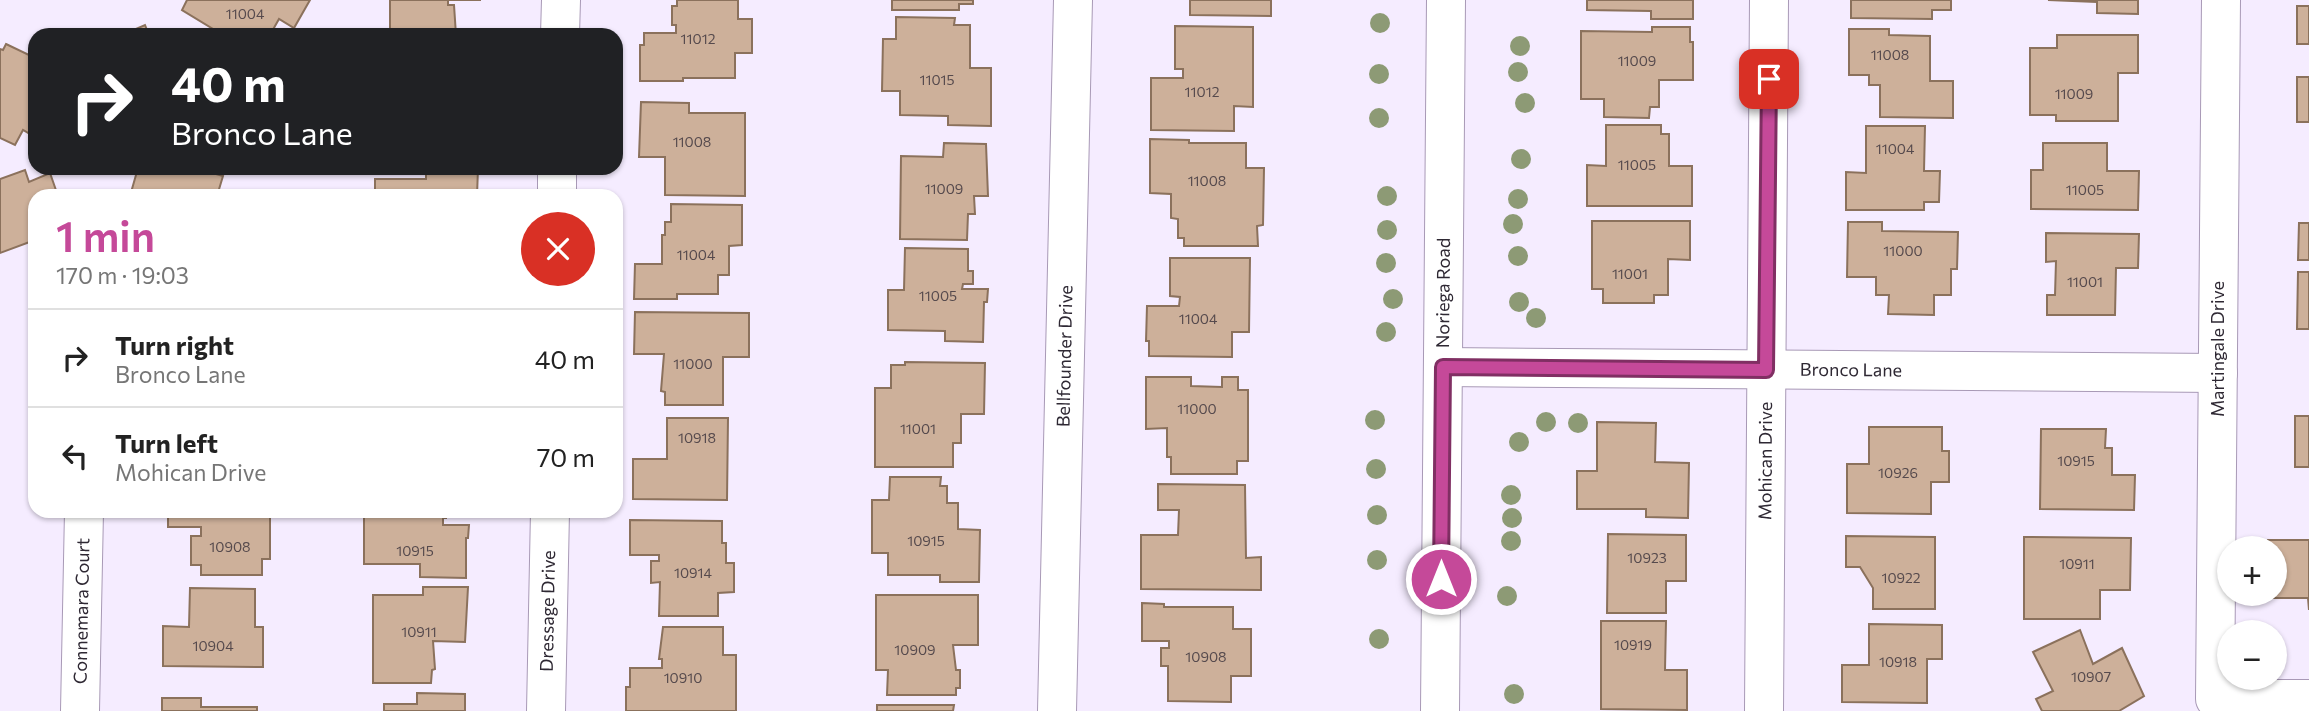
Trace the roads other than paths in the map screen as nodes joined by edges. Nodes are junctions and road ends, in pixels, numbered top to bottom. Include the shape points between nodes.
1 (561, 0) edge
2 (1073, 0) edge
3 (1446, 0) edge
4 (1769, 0) edge
5 (2221, 0) edge
6 (560, 28) edge
7 (1443, 367) junction
8 (1766, 370) junction
9 (2218, 373) junction
10 (84, 518) edge
11 (550, 518) edge
12 (2309, 699) edge
13 (80, 711) edge
14 (546, 711) edge
15 (1057, 711) edge
16 (1440, 711) edge
17 (1764, 711) edge

1 - 6 street
2 - 15 street, Bellfounder Drive
3 - 7 street, Noriega Road
4 - 8 street, Mohican Drive
5 - 9 street, Martingale Drive
7 - 8 street, Bronco Lane
7 - 16 street, Noriega Road
8 - 9 street, Bronco Lane
8 - 17 street, Mohican Drive
9 - 12 street, Martingale Drive via 2215,699
10 - 13 street, Connemara Court
11 - 14 street, Dressage Drive

